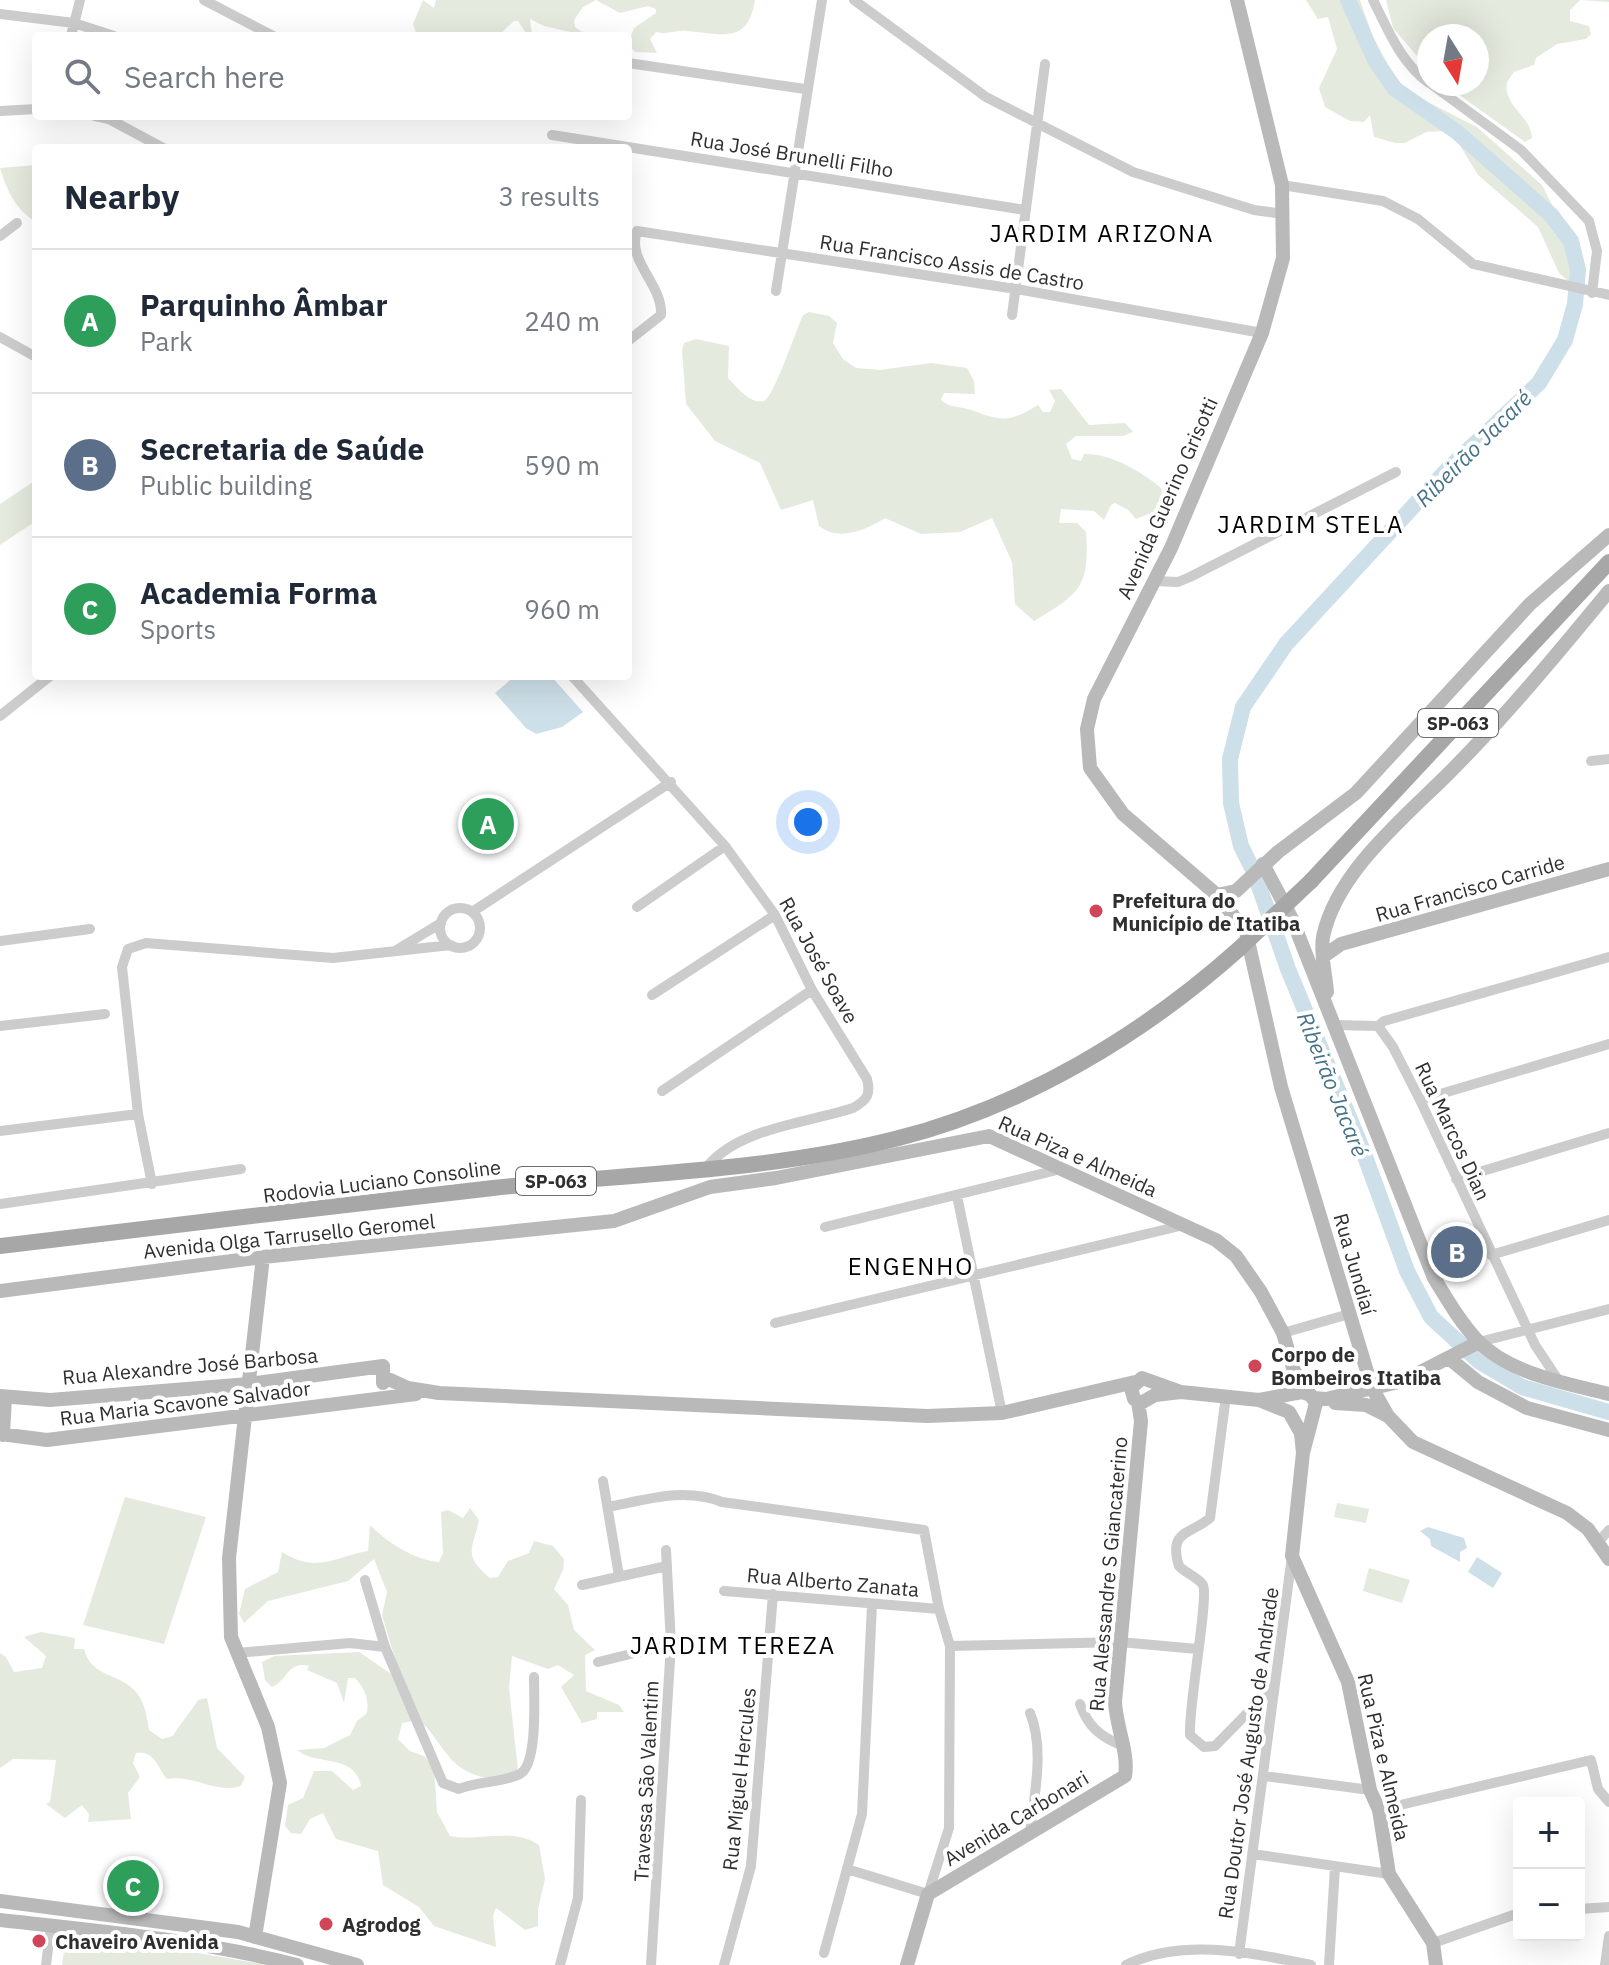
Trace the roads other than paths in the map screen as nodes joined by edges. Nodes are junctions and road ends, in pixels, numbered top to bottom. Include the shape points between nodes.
1 (80, 0) edge
2 (204, 0) edge
3 (822, 0) edge
4 (854, 0) edge
5 (1237, 0) edge
6 (1373, 0) edge
7 (0, 14) edge
8 (74, 23) junction
9 (72, 32) edge
10 (102, 32) edge
11 (265, 32) edge
12 (632, 64) edge
13 (1045, 64) dead end
14 (1417, 72) edge
15 (805, 89) junction
16 (1449, 96) edge
17 (32, 109) edge
18 (0, 111) edge
19 (111, 120) edge
20 (1039, 124) junction
21 (552, 135) dead end
22 (156, 144) edge
23 (611, 144) edge
24 (632, 147) edge
25 (793, 172) junction
26 (1282, 185) junction
27 (1025, 210) junction
28 (1284, 214) junction
29 (17, 223) dead end
30 (0, 236) edge
31 (782, 254) junction
32 (1016, 289) junction
33 (776, 291) dead end
34 (1582, 291) junction
35 (1609, 295) edge
36 (1012, 315) dead end
37 (1262, 333) junction
38 (0, 337) edge
39 (632, 338) edge
40 (32, 355) edge
41 (1396, 472) dead end
42 (1609, 535) edge
43 (1608, 562) edge
44 (1154, 581) junction
45 (1609, 591) edge
46 (45, 680) edge
47 (576, 680) edge
48 (0, 716) edge
49 (1609, 759) edge
50 (1591, 761) dead end
51 (671, 782) junction
52 (725, 846) junction
53 (1260, 867) junction
54 (1609, 869) edge
55 (1236, 891) junction
56 (1217, 895) junction
57 (637, 907) dead end
58 (1232, 911) junction
59 (472, 912) junction
60 (775, 915) junction
61 (1292, 919) junction
62 (441, 923) junction
63 (90, 929) dead end
64 (1322, 938) junction
65 (0, 941) edge
66 (1341, 944) junction
67 (451, 945) junction
68 (1246, 950) junction
69 (390, 954) junction
70 (1324, 956) junction
71 (1609, 957) edge
72 (812, 990) junction
73 (652, 995) dead end
74 (105, 1014) dead end
75 (1332, 1018) junction
76 (0, 1026) edge
77 (1378, 1026) junction
78 (1609, 1044) edge
79 (662, 1091) dead end
80 (1420, 1100) junction
81 (138, 1114) junction
82 (0, 1131) edge
83 (1609, 1133) edge
84 (706, 1168) junction
85 (241, 1169) dead end
86 (1061, 1169) junction
87 (1456, 1179) junction
88 (152, 1184) junction
89 (957, 1196) junction
90 (0, 1204) edge
91 (1609, 1220) edge
92 (583, 1225) joint
93 (1186, 1225) junction
94 (825, 1227) dead end
95 (0, 1246) edge
96 (1491, 1255) junction
97 (263, 1257) junction
98 (974, 1276) junction
99 (0, 1291) edge
100 (1609, 1309) edge
101 (1349, 1314) junction
102 (775, 1323) dead end
103 (1528, 1331) junction
104 (1283, 1333) junction
105 (1476, 1344) junction
106 (1452, 1357) junction
107 (384, 1371) junction
108 (1294, 1371) junction
109 (1403, 1381) junction
110 (1559, 1381) junction
111 (249, 1384) junction
112 (1372, 1388) junction
113 (439, 1393) junction
114 (1144, 1393) junction
115 (1609, 1394) edge
116 (2, 1396) edge
117 (1226, 1396) junction
118 (1292, 1396) junction
119 (375, 1397) junction
120 (1259, 1400) junction
121 (1313, 1405) junction
122 (1002, 1413) junction
123 (1291, 1414) junction
124 (1388, 1416) junction
125 (245, 1417) junction
126 (1609, 1430) edge
127 (1, 1435) edge
128 (1303, 1453) junction
129 (603, 1481) dead end
130 (608, 1507) junction
131 (1604, 1536) edge
132 (666, 1550) dead end
133 (1292, 1556) junction
134 (1609, 1559) edge
135 (667, 1566) junction
136 (619, 1576) junction
137 (365, 1580) dead end
138 (582, 1585) dead end
139 (724, 1591) dead end
140 (773, 1594) junction
141 (872, 1605) junction
142 (939, 1609) junction
143 (1120, 1642) junction
144 (671, 1644) junction
145 (950, 1646) junction
146 (385, 1647) junction
147 (1197, 1649) junction
148 (237, 1653) junction
149 (598, 1662) dead end
150 (534, 1677) dead end
151 (1273, 1687) junction
152 (1080, 1704) dead end
153 (1030, 1713) dead end
154 (1121, 1745) junction
155 (1125, 1776) joint
156 (1264, 1776) junction
157 (1370, 1790) junction
158 (581, 1800) dead end
159 (1609, 1802) edge
160 (1379, 1810) junction
161 (1030, 1833) junction
162 (1253, 1854) junction
163 (1335, 1867) junction
164 (847, 1869) junction
165 (1389, 1874) junction
166 (928, 1894) junction
167 (0, 1901) edge
168 (1609, 1907) edge
169 (64, 1909) junction
170 (1585, 1909) edge
171 (107, 1913) junction
172 (1513, 1915) edge
173 (140, 1918) junction
174 (0, 1920) edge
175 (51, 1925) junction
176 (105, 1931) junction
177 (135, 1935) junction
178 (1609, 1936) edge
179 (255, 1937) junction
180 (1433, 1943) junction
181 (824, 1953) dead end
182 (1239, 1954) junction
183 (46, 1965) edge
184 (297, 1965) edge
185 (357, 1965) edge
186 (560, 1965) edge
187 (651, 1965) edge
188 (724, 1965) edge
189 (907, 1965) edge
190 (1126, 1965) edge
191 (1311, 1965) edge
192 (1329, 1965) edge
193 (1436, 1965) edge
194 (1605, 1965) edge

1 - 8 street
2 - 11 street
3 - 15 street
4 - 20 street via 986,97
5 - 26 main road, Avenida Guerino Grisotti
6 - 14 street
7 - 8 street
8 - 9 street
8 - 10 street
12 - 15 street
13 - 20 street
15 - 25 street
16 - 34 street via 1497,129 1589,221 1597,251
17 - 18 street
19 - 22 street
20 - 27 street
20 - 28 street via 1133,172 1254,210
21 - 23 street, Rua José Brunelli Filho
24 - 25 street, Rua José Brunelli Filho
25 - 27 street, Rua José Brunelli Filho
25 - 31 street
26 - 28 main road, Avenida Guerino Grisotti
26 - 34 street via 1383,201 1418,219 1473,264
27 - 32 street
28 - 37 main road, Avenida Guerino Grisotti via 1283,258
29 - 30 street
31 - 32 street, Rua Francisco Assis de Castro
31 - 33 street
31 - 39 street, Rua Francisco Assis de Castro via 637,231 633,249 657,292 661,315
32 - 36 street
32 - 37 street, Rua Francisco Assis de Castro
34 - 35 street
37 - 44 main road, Avenida Guerino Grisotti
38 - 40 street
41 - 44 street via 1190,577
42 - 53 main road via 1530,604 1356,793
43 - 68 main road, Rodovia Luciano Consoline / SP-063, bridge
44 - 56 main road, Avenida Guerino Grisotti via 1094,699 1087,729 1090,768 1123,814
45 - 64 main road via 1448,775 1398,819 1357,871
46 - 48 street
47 - 51 street, Rua José Soave
49 - 50 street
51 - 52 street, Rua José Soave
51 - 59 street
52 - 57 street
52 - 60 street, Rua José Soave
53 - 55 main road
53 - 61 main road
54 - 66 main road, Rua Francisco Carride
55 - 56 main road
55 - 58 main road
56 - 58 main road, Avenida Guerino Grisotti
58 - 68 main road, Avenida Guerino Grisotti
59 - 62 street via 454,909
59 - 67 street via 479,923 478,936 469,945
60 - 72 street, Rua José Soave
60 - 73 street
61 - 64 main road
61 - 75 main road
62 - 67 street via 442,936
62 - 69 street
63 - 65 street
64 - 66 main road
64 - 70 main road
66 - 70 main road, Rua Francisco Carride
67 - 69 street
68 - 84 main road, Rodovia Luciano Consoline / SP-063 via 1118,1040 977,1113 895,1139
68 - 101 main road, Rua Jundiaí
69 - 81 street via 300,958 146,943 128,949 122,967
70 - 75 main road
71 - 77 street
72 - 79 street
72 - 84 street, Rua José Soave via 867,1079 866,1100 739,1142 716,1155
74 - 76 street
75 - 77 street
75 - 105 main road via 1434,1278
77 - 80 street, Rua Marcos Dian
78 - 80 street
80 - 87 street, Rua Marcos Dian
81 - 82 street
81 - 88 street
83 - 87 street
84 - 95 main road, Rodovia Luciano Consoline / SP-063
85 - 88 street
86 - 89 street
86 - 92 main road, Rua Piza e Almeida via 989,1136 710,1187 614,1221
86 - 93 main road, Rua Piza e Almeida
87 - 96 street, Rua Marcos Dian
88 - 90 street
89 - 94 street
89 - 98 street
91 - 96 street
92 - 97 main road, Avenida Olga Tarrusello Geromel
93 - 98 street
93 - 104 main road, Rua Piza e Almeida via 1236,1256
96 - 103 street, Rua Marcos Dian
97 - 99 main road, Avenida Olga Tarrusello Geromel
97 - 111 main road
98 - 102 street
98 - 122 street
100 - 103 street
101 - 104 street
101 - 112 main road, Rua Jundiaí
103 - 105 street
103 - 110 street, Rua Marcos Dian
104 - 108 main road, Rua Piza e Almeida
105 - 106 main road
105 - 110 main road via 1517,1367
106 - 109 main road
106 - 126 main road via 1478,1382 1527,1408
107 - 111 main road, Rua Alexandre José Barbosa
107 - 113 main road via 408,1388
107 - 119 main road
108 - 118 main road
108 - 121 main road
109 - 112 main road
109 - 124 main road via 1388,1397
110 - 115 main road
111 - 116 main road, Rua Alexandre José Barbosa via 50,1400
111 - 125 main road
112 - 121 main road
112 - 124 main road, Rua Jundiaí
113 - 119 main road, Rua Maria Scavone Salvador
113 - 122 main road via 927,1416
114 - 117 main road
114 - 122 main road via 1107,1386
114 - 143 main road, Rua Alessandre S Giancaterino
116 - 127 main road
117 - 120 main road
117 - 147 street via 1210,1518 1186,1530 1176,1549 1179,1566 1203,1586
118 - 120 main road
118 - 121 main road
118 - 123 main road
119 - 125 main road, Rua Maria Scavone Salvador
120 - 123 main road
121 - 123 main road via 1300,1420
121 - 124 main road via 1347,1402
121 - 128 main road
123 - 128 main road
124 - 131 main road, Rua Jundiaí via 1413,1442 1539,1497
125 - 127 main road, Rua Maria Scavone Salvador via 47,1440
125 - 148 main road via 228,1590
128 - 133 main road
129 - 130 street
130 - 136 street
130 - 142 street via 702,1494 722,1502 924,1530
131 - 134 main road, Rua Jundiaí
132 - 135 street, Travessa São Valentim
133 - 151 street, Rua Doutor José Augusto de Andrade
133 - 157 main road, Rua Piza e Almeida via 1348,1682
135 - 136 street
135 - 144 street, Travessa São Valentim
136 - 138 street
137 - 146 street
139 - 140 street, Rua Alberto Zanata
140 - 141 street, Rua Alberto Zanata
140 - 188 street, Rua Miguel Hercules via 751,1866
141 - 142 street, Rua Alberto Zanata
141 - 164 street via 862,1814
142 - 145 street
143 - 145 street
143 - 147 street
143 - 154 main road, Rua Alessandre S Giancaterino via 1115,1702
144 - 149 street
144 - 187 street, Travessa São Valentim
145 - 166 street via 949,1828
146 - 148 street via 350,1643
146 - 150 street via 443,1783 459,1789 521,1773 531,1761
147 - 151 street via 1189,1724 1190,1735 1204,1747 1215,1746
148 - 179 main road via 268,1727 280,1783
151 - 156 street, Rua Doutor José Augusto de Andrade
152 - 154 street via 1087,1722
153 - 161 street via 1037,1757
154 - 155 main road, Rua Alessandre S Giancaterino
155 - 161 main road, Avenida Carbonari
156 - 157 street
156 - 162 street, Rua Doutor José Augusto de Andrade
157 - 160 main road, Rua Piza e Almeida
158 - 186 street via 578,1898
159 - 160 street via 1598,1789 1591,1760
160 - 165 main road, Rua Piza e Almeida
161 - 166 main road, Avenida Carbonari
162 - 163 street
162 - 182 street, Rua Doutor José Augusto de Andrade
163 - 165 street
163 - 192 street
164 - 166 street
164 - 181 street
165 - 180 main road, Rua Piza e Almeida
166 - 189 main road
167 - 169 main road
168 - 170 street
169 - 171 main road
169 - 175 main road
171 - 173 main road
171 - 176 main road
172 - 180 street
173 - 177 main road
173 - 179 main road
174 - 175 main road
175 - 176 main road
175 - 183 street
176 - 177 main road
177 - 184 main road
178 - 194 street
179 - 185 main road
180 - 193 main road, Rua Piza e Almeida
182 - 190 street via 1203,1948 1146,1955
182 - 191 street

